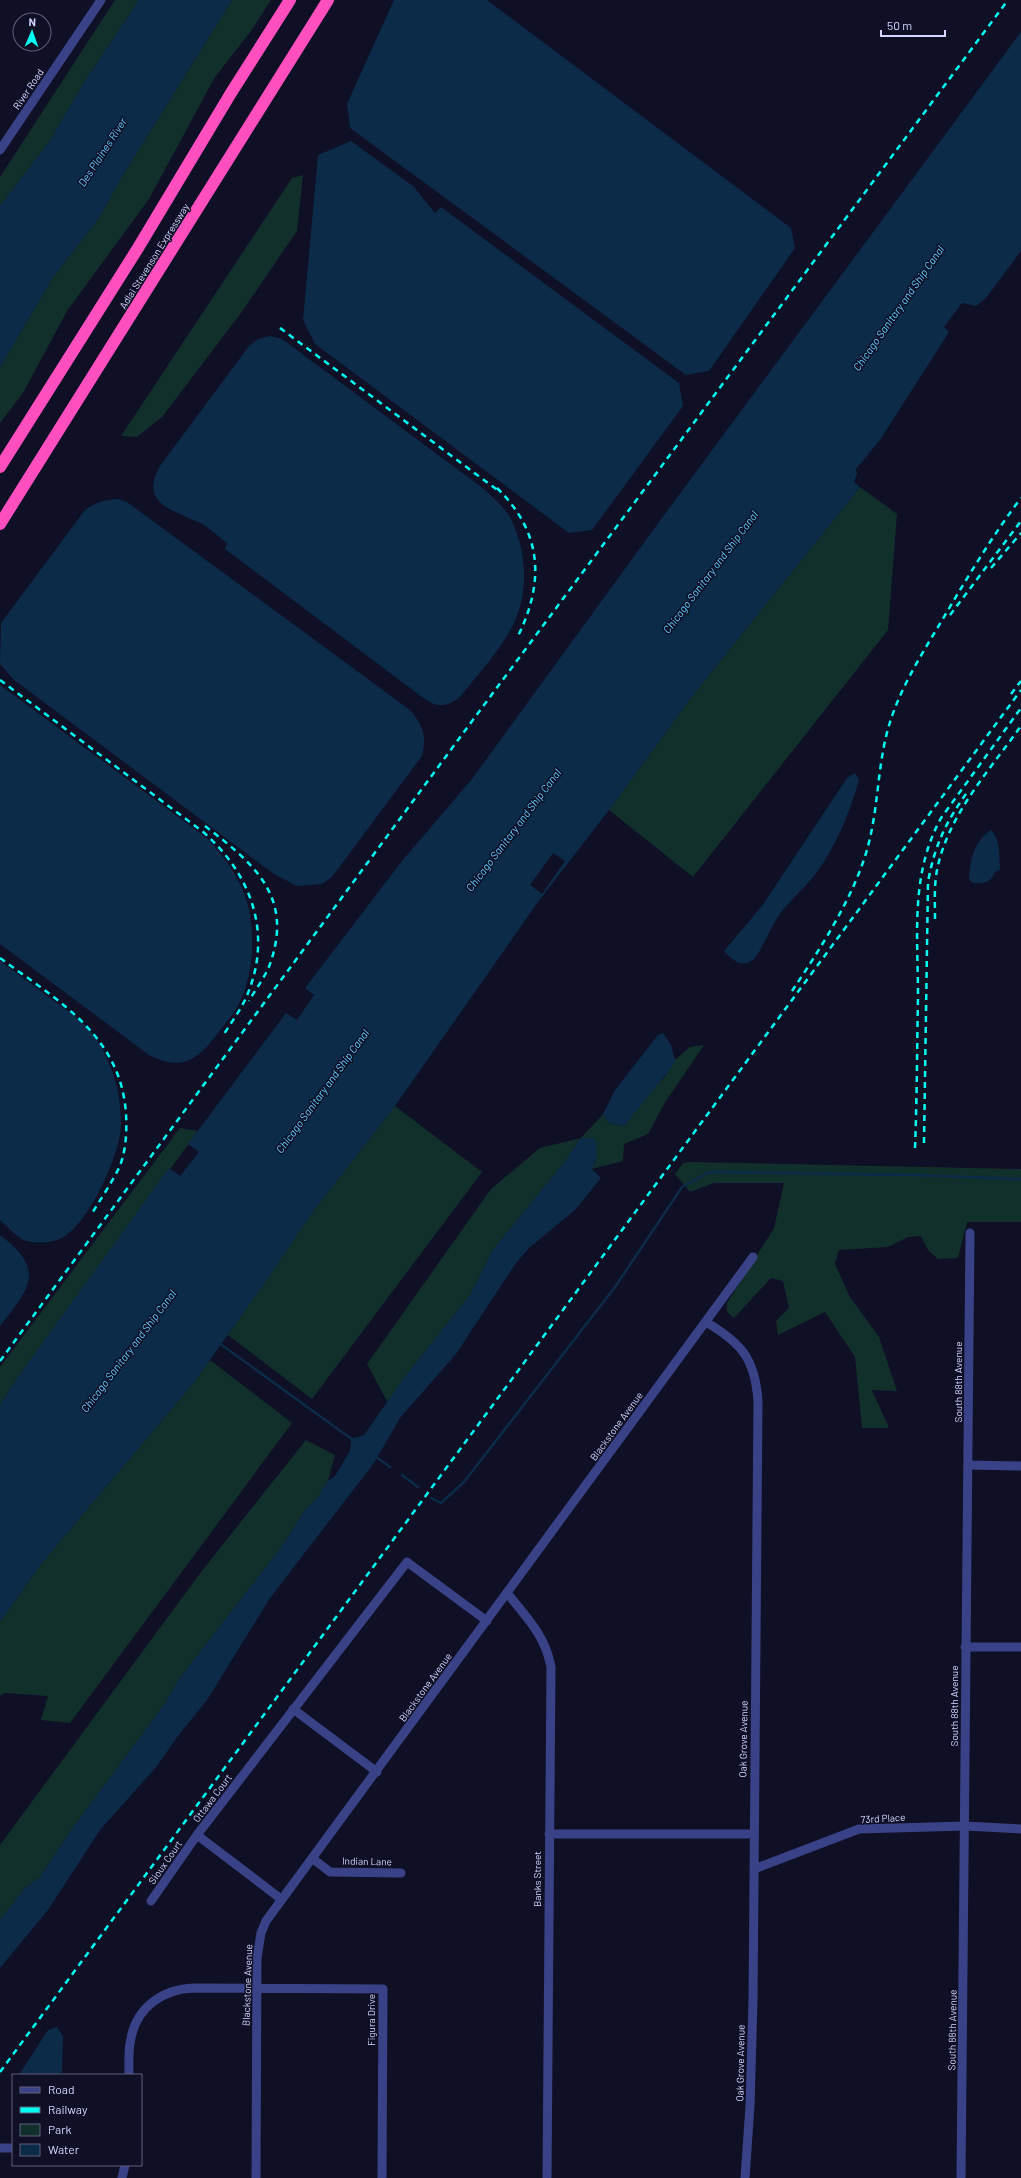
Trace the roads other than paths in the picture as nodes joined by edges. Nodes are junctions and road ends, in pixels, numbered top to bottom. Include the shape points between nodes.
1 (100, 0) edge
2 (290, 0) edge
3 (328, 0) edge
4 (0, 150) edge
5 (0, 467) edge
6 (0, 524) edge
7 (970, 1234) dead end
8 (753, 1257) dead end
9 (706, 1322) junction
10 (968, 1466) junction
11 (1021, 1466) edge
12 (508, 1594) junction
13 (486, 1621) junction
14 (965, 1647) junction
15 (1021, 1647) edge
16 (293, 1708) junction
17 (376, 1772) junction
18 (965, 1826) junction
19 (1021, 1829) edge
20 (548, 1834) junction
21 (753, 1834) junction
22 (197, 1835) junction
23 (312, 1858) junction
24 (754, 1869) junction
25 (401, 1873) dead end
26 (281, 1900) junction
27 (151, 1902) dead end
28 (256, 1988) junction
29 (129, 2074) edge
30 (0, 2148) edge
31 (12, 2148) edge
32 (124, 2166) edge
33 (122, 2178) edge
34 (256, 2178) edge
35 (382, 2178) edge
36 (547, 2178) edge
37 (745, 2178) edge
38 (961, 2178) edge

1 - 4 street, River Road
2 - 5 highway, Adlai Stevenson Expressway
3 - 6 highway, Adlai Stevenson Expressway
7 - 10 street, South 88th Avenue
8 - 9 street, Blackstone Avenue
9 - 12 street, Blackstone Avenue
9 - 21 street, Oak Grove Avenue via 740,1346 752,1366 757,1392
10 - 11 street
10 - 14 street, South 88th Avenue
12 - 13 street, Blackstone Avenue
12 - 20 street, Banks Street via 541,1636 549,1660 551,1684
13 - 16 street, Ottawa Court via 407,1562
13 - 17 street, Blackstone Avenue
14 - 15 street
14 - 18 street, South 88th Avenue
16 - 17 street
16 - 22 street, Ottawa Court
17 - 23 street, Blackstone Avenue
18 - 19 street, 73rd Place
18 - 24 street, 73rd Place via 859,1829
18 - 38 street, South 88th Avenue
20 - 21 street
20 - 36 street, Banks Street
21 - 24 street, Oak Grove Avenue
22 - 26 street, Ottawa Court
22 - 27 street, Sioux Court
23 - 25 street, Indian Lane via 330,1872
23 - 26 street, Blackstone Avenue
24 - 37 street, Oak Grove Avenue via 750,2106
26 - 28 street, Blackstone Avenue via 261,1933
28 - 29 street via 186,1988 159,1997 144,2010 132,2032
28 - 34 street, Blackstone Avenue
28 - 35 street, Figura Drive via 383,1989
30 - 31 street
32 - 33 street

